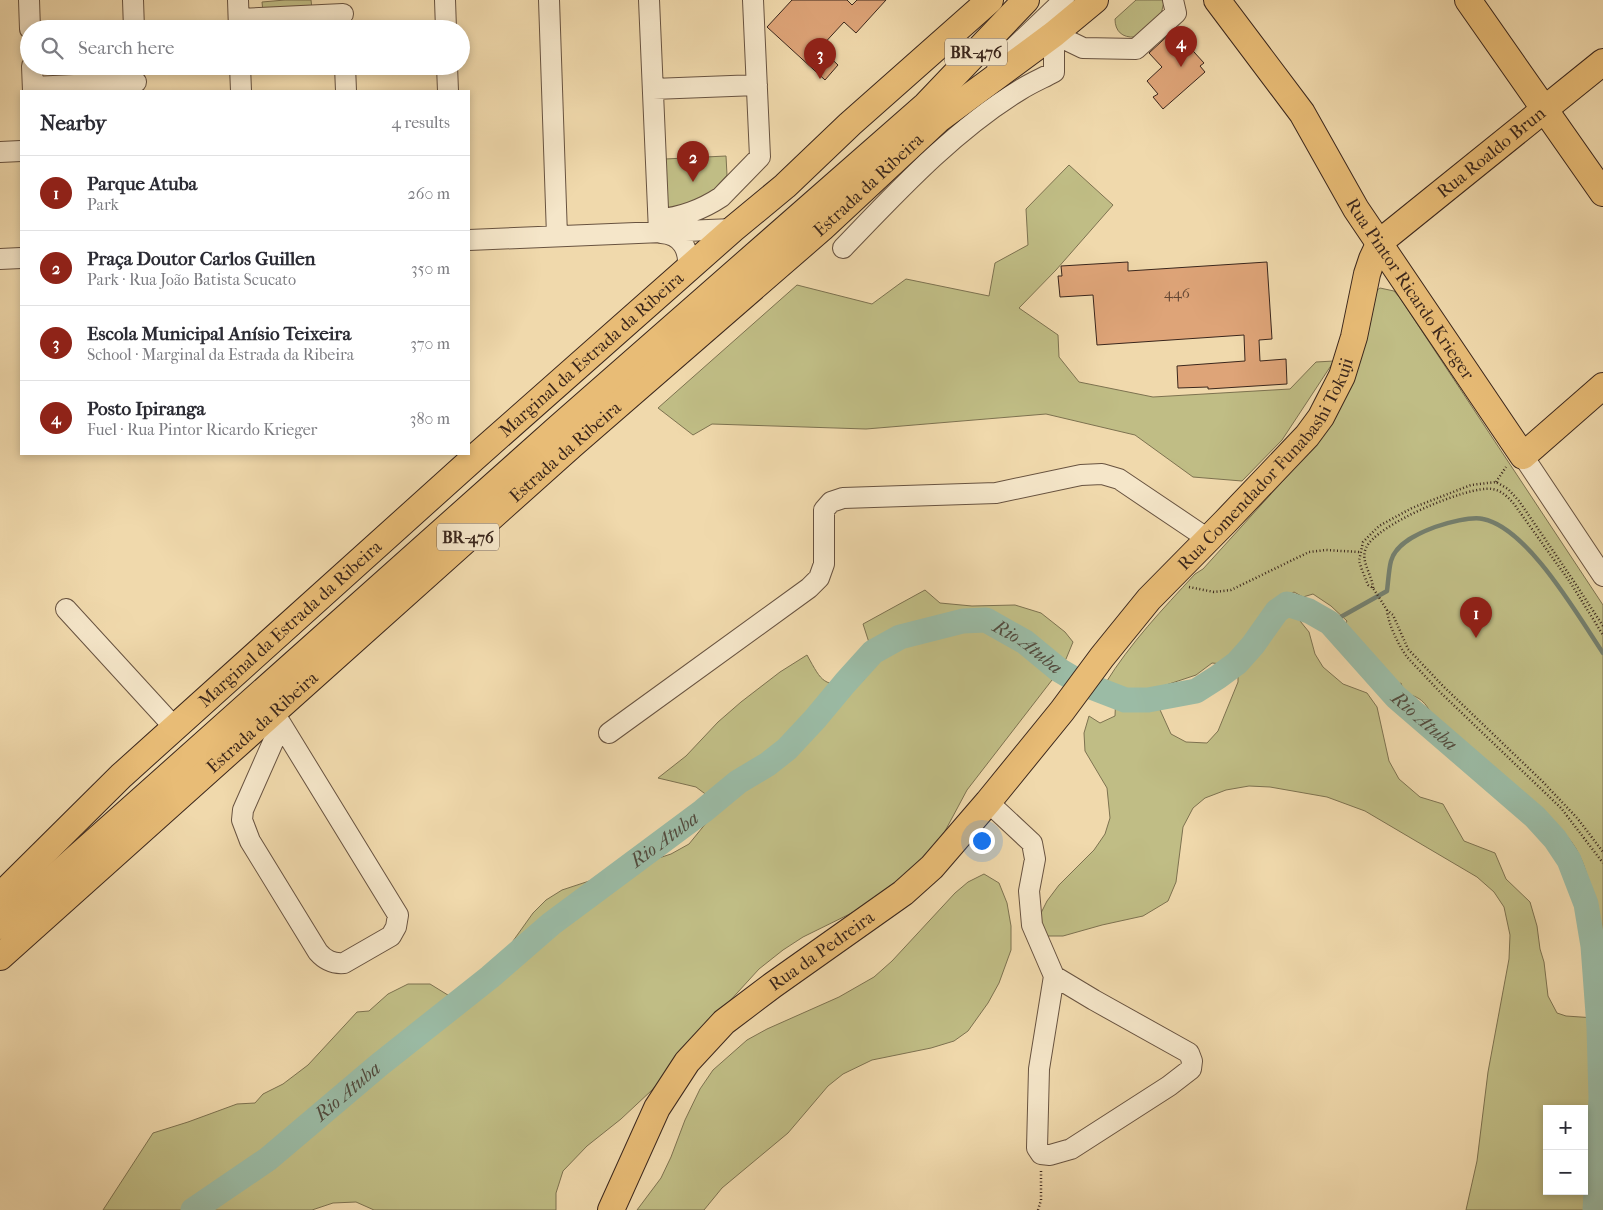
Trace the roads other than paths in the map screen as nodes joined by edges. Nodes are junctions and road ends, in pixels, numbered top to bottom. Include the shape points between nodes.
1 (29, 0) edge
2 (133, 0) edge
3 (445, 0) edge
4 (549, 0) edge
5 (649, 0) edge
6 (753, 0) edge
7 (990, 0) edge
8 (1026, 0) edge
9 (1095, 0) edge
10 (1174, 0) edge
11 (1217, 0) edge
12 (1468, 0) edge
13 (1063, 1) edge
14 (343, 14) edge
15 (239, 16) edge
16 (30, 20) edge
17 (134, 20) edge
18 (446, 20) edge
19 (1054, 34) junction
20 (1603, 62) edge
21 (32, 75) edge
22 (241, 75) edge
23 (345, 75) edge
24 (447, 75) edge
25 (136, 80) edge
26 (757, 85) junction
27 (33, 89) edge
28 (653, 89) junction
29 (242, 90) edge
30 (346, 90) edge
31 (448, 90) edge
32 (1545, 109) junction
33 (932, 112) junction
34 (20, 151) edge
35 (0, 152) edge
36 (1603, 193) edge
37 (659, 226) junction
38 (733, 229) junction
39 (557, 236) junction
40 (470, 240) edge
41 (1380, 242) junction
42 (843, 248) dead end
43 (20, 258) edge
44 (0, 259) edge
45 (686, 271) junction
46 (599, 349) junction
47 (1603, 386) edge
48 (558, 428) junction
49 (1523, 456) junction
50 (1208, 540) junction
51 (1603, 576) edge
52 (66, 609) dead end
53 (1062, 711) joint
54 (277, 718) junction
55 (175, 728) junction
56 (609, 733) dead end
57 (988, 802) junction
58 (0, 896) edge
59 (0, 926) edge
60 (0, 957) edge
61 (1054, 976) junction
62 (611, 1210) edge

1 - 16 street
2 - 17 street
3 - 18 street
4 - 39 street
5 - 28 street
6 - 26 street
7 - 38 main road, Marginal da Estrada da Ribeira
8 - 33 main road, Estrada da Ribeira / BR-476
9 - 19 main road, Estrada da Ribeira
10 - 19 street via 1176,13 1136,49 1083,48
11 - 41 main road, Rua Pintor Ricardo Krieger via 1302,113 1356,209
12 - 32 main road
13 - 33 street
14 - 15 street
19 - 33 main road, Estrada da Ribeira
19 - 42 street via 1054,72 1014,94 969,127 918,172
20 - 32 main road, Rua Roaldo Brun
21 - 27 street
22 - 29 street
23 - 30 street
24 - 31 street
25 - 27 street
26 - 28 street
26 - 37 street via 760,157 721,197
28 - 37 street
32 - 36 main road
32 - 41 main road, Rua Roaldo Brun
33 - 48 main road, Estrada da Ribeira / BR-476
33 - 54 main road, Estrada da Ribeira / BR-476 via 822,228 572,445
34 - 35 street
37 - 38 street
37 - 39 street
37 - 45 street via 683,243 689,261
38 - 45 main road, Marginal da Estrada da Ribeira
39 - 40 street
41 - 49 main road, Rua Pintor Ricardo Krieger
41 - 50 main road, Rua Comendador Funabashi Tokuji via 1367,274 1348,358 1321,417 1291,454
43 - 44 street
45 - 46 main road, Marginal da Estrada da Ribeira
46 - 48 main road
46 - 55 main road, Marginal da Estrada da Ribeira
47 - 49 main road
48 - 59 main road, Estrada da Ribeira / BR-476
49 - 51 street, Rua Pintor Ricardo Krieger
50 - 53 main road, Rua Comendador Funabashi Tokuji via 1143,605
50 - 56 street via 1119,479 1102,474 1081,475 996,494 843,498 831,502 824,510 824,564 819,578
52 - 55 street
53 - 57 main road, Rua da Pedreira
54 - 54 street via 398,915 391,936 344,963 330,962 318,952 250,841 242,820
54 - 60 main road, Estrada da Ribeira / BR-476
55 - 58 main road, Marginal da Estrada da Ribeira via 102,794
57 - 61 street via 1032,843 1035,858 1030,891 1032,925
57 - 62 main road, Rua da Pedreira via 903,894 724,1022 687,1062 657,1108
61 - 61 street via 1189,1053 1192,1061 1191,1069 1169,1086 1071,1149 1050,1155 1041,1154 1037,1148 1040,1069

